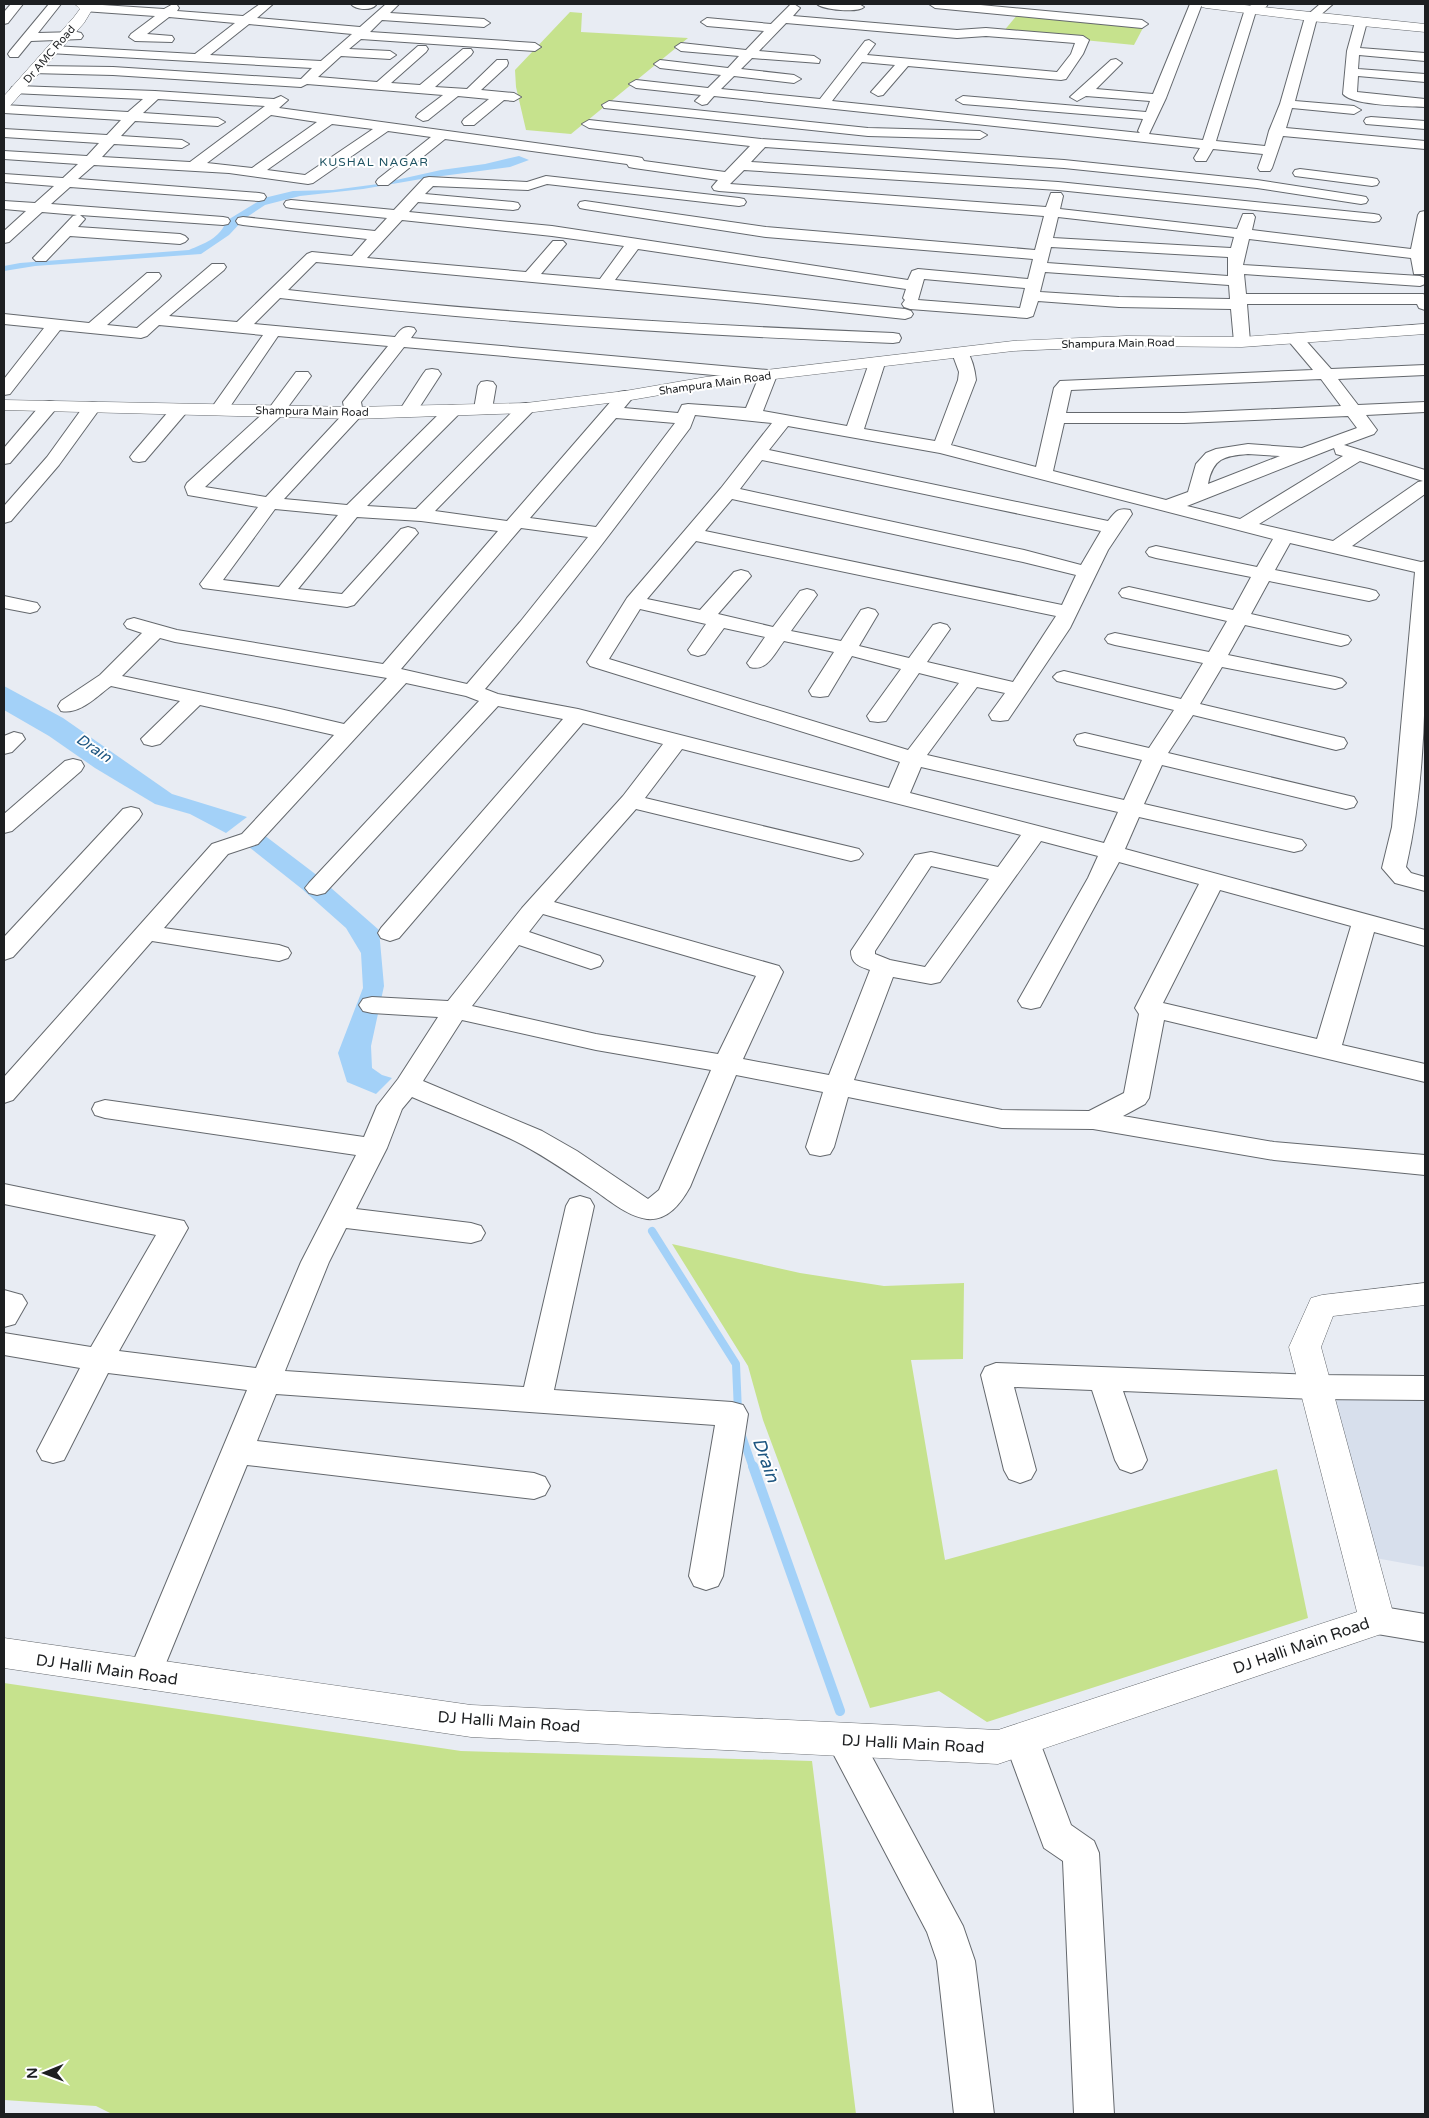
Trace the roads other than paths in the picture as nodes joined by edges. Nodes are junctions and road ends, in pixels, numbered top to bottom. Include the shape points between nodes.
1 (17, 4) edge
2 (55, 4) edge
3 (178, 4) edge
4 (228, 4) edge
5 (268, 4) edge
6 (393, 4) edge
7 (798, 4) edge
8 (823, 4) edge
9 (935, 4) edge
10 (1196, 4) edge
11 (1206, 4) edge
12 (1327, 4) edge
13 (993, 6) edge
14 (125, 7) edge
15 (858, 7) dead end
16 (1256, 7) edge
17 (1039, 9) edge
18 (84, 13) edge
19 (167, 13) junction
20 (296, 13) dead end
21 (336, 15) dead end
22 (380, 16) junction
23 (207, 17) junction
24 (1311, 17) junction
25 (4, 20) edge
26 (245, 21) junction
27 (484, 22) dead end
28 (707, 22) dead end
29 (1361, 22) junction
30 (280, 24) junction
31 (779, 24) junction
32 (1142, 24) dead end
33 (194, 26) dead end
34 (321, 27) junction
35 (882, 28) junction
36 (1425, 28) edge
37 (978, 31) junction
38 (362, 33) junction
39 (266, 34) dead end
40 (65, 36) junction
41 (85, 36) dead end
42 (1034, 36) junction
43 (30, 37) junction
44 (179, 38) dead end
45 (307, 38) dead end
46 (199, 42) dead end
47 (216, 43) junction
48 (969, 44) dead end
49 (535, 47) dead end
50 (681, 47) dead end
51 (422, 49) dead end
52 (53, 50) junction
53 (1353, 51) junction
54 (339, 52) junction
55 (467, 52) dead end
56 (14, 54) dead end
57 (749, 54) junction
58 (390, 55) dead end
59 (960, 55) dead end
60 (199, 57) junction
61 (1425, 57) edge
62 (859, 58) junction
63 (814, 60) dead end
64 (905, 62) junction
65 (502, 63) dead end
66 (1116, 63) dead end
67 (660, 64) dead end
68 (951, 66) junction
69 (322, 67) junction
70 (36, 70) junction
71 (732, 71) junction
72 (1008, 71) junction
73 (1352, 72) junction
74 (892, 76) junction
75 (1061, 76) junction
76 (367, 78) junction
77 (794, 78) dead end
78 (912, 78) dead end
79 (1425, 78) edge
80 (1099, 80) junction
81 (304, 82) junction
82 (636, 84) dead end
83 (380, 86) junction
84 (417, 89) junction
85 (835, 89) junction
86 (17, 90) junction
87 (455, 92) junction
88 (712, 92) junction
89 (878, 92) junction
90 (1061, 92) dead end
91 (1083, 93) junction
92 (470, 94) junction
93 (898, 94) dead end
94 (155, 95) junction
95 (353, 95) dead end
96 (946, 98) dead end
97 (1158, 98) junction
98 (396, 100) dead end
99 (1425, 103) edge
100 (4, 104) edge
101 (609, 104) dead end
102 (823, 104) junction
103 (1287, 104) junction
104 (273, 107) junction
105 (4, 109) edge
106 (1062, 109) junction
107 (1354, 110) dead end
108 (690, 113) junction
109 (132, 116) junction
110 (1151, 116) junction
111 (423, 117) dead end
112 (328, 120) junction
113 (1371, 121) dead end
114 (218, 122) dead end
115 (470, 122) dead end
116 (1425, 126) edge
117 (385, 128) junction
118 (1276, 131) junction
119 (4, 133) edge
120 (671, 133) junction
121 (442, 135) junction
122 (1143, 137) junction
123 (111, 139) junction
124 (761, 143) junction
125 (182, 144) dead end
126 (1208, 144) junction
127 (1425, 145) edge
128 (653, 148) junction
129 (1270, 151) junction
130 (719, 152) dead end
131 (1173, 152) dead end
132 (1375, 152) dead end
133 (4, 155) edge
134 (1066, 156) junction
135 (1425, 158) edge
136 (91, 160) junction
137 (635, 163) junction
138 (740, 165) junction
139 (193, 167) junction
140 (1264, 169) junction
141 (254, 173) junction
142 (1190, 176) junction
143 (729, 177) junction
144 (4, 178) edge
145 (383, 182) dead end
146 (1372, 182) dead end
147 (66, 183) junction
148 (1257, 184) junction
149 (1058, 186) junction
150 (610, 187) junction
151 (259, 196) dead end
152 (413, 197) junction
153 (1361, 200) dead end
154 (291, 204) dead end
155 (585, 205) junction
156 (4, 206) edge
157 (513, 206) dead end
158 (791, 207) dead end
159 (1251, 207) junction
160 (38, 208) junction
161 (1425, 214) edge
162 (82, 215) junction
163 (397, 215) junction
164 (1050, 218) junction
165 (1374, 218) dead end
166 (961, 220) dead end
167 (223, 221) dead end
168 (243, 221) dead end
169 (192, 229) dead end
170 (658, 229) dead end
171 (67, 231) junction
172 (1243, 233) junction
173 (379, 236) junction
174 (5, 237) edge
175 (555, 237) junction
176 (180, 239) dead end
177 (638, 244) junction
178 (1237, 253) junction
179 (1042, 254) junction
180 (1418, 254) junction
181 (41, 258) dead end
182 (356, 262) junction
183 (218, 267) dead end
184 (1236, 275) junction
185 (153, 276) dead end
186 (529, 278) junction
187 (1422, 278) edge
188 (604, 284) junction
189 (914, 286) junction
190 (1033, 290) junction
191 (276, 293) junction
192 (340, 301) junction
193 (1424, 301) edge
194 (1238, 302) junction
195 (430, 308) junction
196 (907, 309) junction
197 (4, 319) edge
198 (155, 320) junction
199 (56, 324) junction
200 (242, 327) junction
201 (93, 328) junction
202 (657, 328) junction
203 (1425, 329) edge
204 (274, 330) junction
205 (308, 333) junction
206 (893, 338) junction
207 (1294, 338) junction
208 (398, 341) junction
209 (1242, 342) junction
210 (960, 353) junction
211 (899, 361) junction
212 (639, 363) junction
213 (877, 363) junction
214 (1425, 370) edge
215 (432, 374) dead end
216 (1326, 374) junction
217 (768, 375) junction
218 (302, 376) dead end
219 (487, 386) dead end
220 (4, 390) edge
221 (625, 396) junction
222 (4, 405) edge
223 (49, 406) junction
224 (92, 407) junction
225 (1425, 407) edge
226 (526, 408) junction
227 (180, 409) junction
228 (483, 409) junction
229 (219, 410) junction
230 (453, 410) junction
231 (1353, 410) junction
232 (276, 411) junction
233 (408, 411) junction
234 (612, 412) junction
235 (354, 413) junction
236 (753, 414) junction
237 (784, 418) junction
238 (1056, 418) junction
239 (686, 419) junction
240 (854, 431) junction
241 (1327, 445) junction
242 (940, 448) junction
243 (1306, 452) junction
244 (757, 453) junction
245 (1359, 454) junction
246 (139, 457) dead end
247 (4, 459) edge
248 (1043, 475) junction
249 (1425, 476) edge
250 (1425, 486) edge
251 (728, 492) junction
252 (1198, 494) junction
253 (1136, 498) junction
254 (270, 503) junction
255 (1169, 506) junction
256 (352, 511) junction
257 (421, 515) junction
258 (4, 517) edge
259 (513, 525) junction
260 (1243, 526) junction
261 (1111, 527) junction
262 (408, 533) dead end
263 (601, 533) junction
264 (692, 534) junction
265 (1284, 536) junction
266 (1336, 548) junction
267 (1156, 552) dead end
268 (1425, 568) edge
269 (1086, 572) junction
270 (1263, 574) junction
271 (741, 576) dead end
272 (1129, 593) dead end
273 (283, 594) junction
274 (807, 595) dead end
275 (1368, 595) dead end
276 (4, 602) edge
277 (634, 602) junction
278 (30, 607) dead end
279 (1068, 612) junction
280 (868, 614) dead end
281 (1239, 617) junction
282 (711, 620) junction
283 (134, 624) dead end
284 (940, 629) dead end
285 (156, 630) junction
286 (778, 634) junction
287 (1115, 639) dead end
288 (1341, 640) dead end
289 (847, 648) junction
290 (698, 650) dead end
291 (1216, 658) junction
292 (757, 663) dead end
293 (914, 666) junction
294 (394, 674) junction
295 (1064, 677) dead end
296 (107, 679) junction
297 (972, 680) junction
298 (1335, 683) dead end
299 (1019, 689) junction
300 (820, 691) dead end
301 (472, 692) junction
302 (196, 697) junction
303 (493, 699) junction
304 (69, 706) dead end
305 (1188, 706) junction
306 (578, 715) junction
307 (1000, 715) dead end
308 (878, 716) dead end
309 (350, 732) junction
310 (152, 739) dead end
311 (1085, 740) dead end
312 (677, 741) junction
313 (1336, 742) dead end
314 (1154, 757) junction
315 (913, 759) junction
316 (73, 766) dead end
317 (897, 796) junction
318 (631, 801) junction
319 (1346, 802) dead end
320 (1131, 808) junction
321 (131, 814) dead end
322 (4, 826) edge
323 (1035, 832) junction
324 (1294, 845) dead end
325 (1112, 853) junction
326 (851, 854) dead end
327 (1004, 875) junction
328 (1214, 879) junction
329 (1425, 884) edge
330 (317, 888) dead end
331 (538, 905) junction
332 (1365, 921) junction
333 (146, 933) junction
334 (390, 933) dead end
335 (513, 935) junction
336 (1425, 938) edge
337 (4, 951) edge
338 (280, 953) dead end
339 (591, 961) dead end
340 (884, 967) junction
341 (1031, 1001) dead end
342 (372, 1005) dead end
343 (1153, 1009) junction
344 (455, 1010) junction
345 (1327, 1051) junction
346 (727, 1064) junction
347 (1425, 1073) edge
348 (838, 1086) junction
349 (401, 1093) junction
350 (4, 1094) edge
351 (105, 1109) dead end
352 (1093, 1120) junction
353 (820, 1147) dead end
354 (373, 1148) junction
355 (1425, 1165) edge
356 (4, 1194) edge
357 (580, 1206) dead end
358 (337, 1217) junction
359 (471, 1233) dead end
360 (1425, 1294) edge
361 (4, 1301) edge
362 (4, 1316) edge
363 (4, 1344) edge
364 (99, 1360) junction
365 (1103, 1378) junction
366 (264, 1381) junction
367 (1315, 1387) junction
368 (1425, 1388) edge
369 (537, 1399) junction
370 (54, 1451) dead end
371 (236, 1451) junction
372 (1131, 1460) dead end
373 (1020, 1470) dead end
374 (534, 1486) dead end
375 (706, 1576) dead end
376 (1377, 1620) junction
377 (1425, 1628) edge
378 (4, 1653) edge
379 (145, 1674) junction
380 (844, 1740) junction
381 (1022, 1740) junction
382 (974, 2114) edge
383 (1094, 2114) edge

1 - 25 street
2 - 43 street
3 - 19 street
4 - 23 street
5 - 26 street
6 - 22 street
7 - 31 street
8 - 15 street
9 - 13 street
10 - 97 street
11 - 16 street
12 - 24 street
13 - 17 street
13 - 37 street
14 - 18 street
14 - 19 street
16 - 24 street
16 - 126 street
17 - 32 street
18 - 40 street, Dr AMC Road
19 - 23 street
19 - 44 street via 148,28 129,33
20 - 30 street
21 - 34 street
22 - 27 street
22 - 38 street
23 - 26 street
23 - 33 street
24 - 29 street
24 - 103 street
26 - 30 street
26 - 47 street
28 - 31 street
29 - 36 street
29 - 53 street
30 - 34 street
30 - 39 street
31 - 35 street
31 - 57 street
34 - 38 street
34 - 45 street
35 - 37 street via 957,34
35 - 62 street via 876,42
37 - 42 street
37 - 48 street
38 - 49 street
38 - 54 street
40 - 41 street
40 - 43 street
40 - 52 street, Dr AMC Road
42 - 72 street
42 - 75 street via 1082,40 1077,54
43 - 56 street
46 - 47 street
47 - 60 street
50 - 57 street
51 - 83 street
52 - 60 street
52 - 70 street, Dr AMC Road
53 - 61 street
53 - 73 street
54 - 58 street
54 - 69 street
55 - 84 street
57 - 63 street
57 - 71 street
59 - 68 street
60 - 69 street
62 - 64 street
62 - 85 street
64 - 68 street
64 - 74 street
65 - 92 street
66 - 80 street
67 - 71 street
68 - 72 street
69 - 76 street
69 - 81 street
70 - 81 street
70 - 86 street, Dr AMC Road
71 - 77 street
71 - 88 street
72 - 75 street
73 - 79 street
73 - 99 street via 1350,94 1357,97
74 - 78 street
74 - 89 street
75 - 80 street
76 - 81 street
76 - 83 street
76 - 95 street
80 - 91 street
81 - 104 street
82 - 88 street
83 - 84 street
84 - 87 street
84 - 98 street
85 - 89 street
85 - 102 street
86 - 94 street
86 - 100 street, Dr AMC Road
87 - 92 street
87 - 111 street
88 - 102 street
88 - 108 street
89 - 93 street
90 - 91 street
91 - 97 street
91 - 106 street
92 - 115 street via 508,97
94 - 104 street
94 - 109 street
96 - 106 street
97 - 110 street
101 - 108 street
102 - 122 street
103 - 107 street
103 - 118 street
104 - 112 street
104 - 139 street
105 - 109 street
106 - 110 street
108 - 120 street
108 - 131 street via 868,132 998,136
109 - 114 street
109 - 123 street
110 - 122 street
112 - 117 street
112 - 141 street
113 - 116 street
117 - 121 street
117 - 141 street via 308,180
118 - 127 street
118 - 129 street
119 - 123 street
120 - 124 street
120 - 128 street
120 - 128 street via 586,130
121 - 137 street
121 - 145 street
122 - 126 street
123 - 125 street
123 - 136 street
124 - 134 street
124 - 138 street
126 - 129 street
126 - 142 street
128 - 130 street
128 - 137 street
129 - 140 street
132 - 135 street
133 - 136 street
134 - 142 street
134 - 149 street
136 - 139 street
136 - 147 street
137 - 143 street
137 - 150 street
138 - 143 street
138 - 149 street
139 - 141 street
140 - 146 street
140 - 148 street
142 - 148 street
143 - 164 street via 719,187
144 - 147 street
147 - 151 street
147 - 160 street
148 - 153 street
148 - 159 street
149 - 159 street
149 - 164 street
150 - 152 street via 546,180 528,186 429,181
150 - 155 street
150 - 158 street
152 - 157 street
152 - 163 street
154 - 163 street
155 - 175 street via 569,218
155 - 179 street via 766,232
156 - 160 street
159 - 165 street
159 - 172 street
160 - 162 street
160 - 174 street
161 - 180 street
162 - 167 street
162 - 169 street
162 - 171 street
163 - 173 street
163 - 175 street
164 - 166 street
164 - 172 street
164 - 179 street
168 - 173 street
170 - 177 street
171 - 176 street
171 - 181 street
172 - 178 street
172 - 180 street
173 - 182 street
175 - 177 street
175 - 186 street
177 - 188 street
177 - 189 street
178 - 179 street
178 - 184 street
179 - 184 street
179 - 190 street
180 - 187 street
182 - 186 street
182 - 191 street via 312,257
183 - 198 street
184 - 187 street
184 - 194 street
185 - 201 street
186 - 188 street
187 - 193 street
188 - 196 street
189 - 190 street via 918,274
189 - 196 street
190 - 194 street via 1118,302
190 - 196 street via 1027,313
191 - 192 street
191 - 200 street
192 - 195 street
192 - 205 street
193 - 194 street
194 - 209 street
195 - 202 street
195 - 208 street
196 - 206 street
197 - 199 street
198 - 200 street
198 - 201 street via 141,333
199 - 201 street
199 - 220 street
200 - 204 street
202 - 206 street
202 - 212 street
203 - 207 street, Shampura Main Road
204 - 205 street
204 - 229 street
205 - 208 street
206 - 211 street
207 - 209 street, Shampura Main Road
207 - 216 street
208 - 212 street
208 - 235 street via 352,402
209 - 210 street, Shampura Main Road via 1126,341 1013,346
210 - 211 street, Shampura Main Road
210 - 242 street via 968,372 967,380
211 - 213 street, Shampura Main Road
212 - 217 street
213 - 217 street, Shampura Main Road
213 - 240 street
214 - 216 street
215 - 233 street
216 - 231 street
216 - 238 street via 1072,384 1063,388
217 - 221 street, Shampura Main Road
217 - 236 street
218 - 232 street
219 - 228 street
221 - 226 street, Shampura Main Road
221 - 234 street
222 - 223 street, Shampura Main Road
223 - 224 street, Shampura Main Road
223 - 247 street
224 - 227 street, Shampura Main Road
224 - 258 street via 53,461
225 - 231 street
226 - 228 street, Shampura Main Road
226 - 257 street
227 - 229 street, Shampura Main Road
227 - 246 street
228 - 230 street, Shampura Main Road
229 - 232 street, Shampura Main Road
230 - 233 street, Shampura Main Road
230 - 256 street
231 - 238 street via 1184,418
231 - 241 street via 1368,430
232 - 235 street, Shampura Main Road
232 - 254 street via 194,487 195,491
233 - 235 street, Shampura Main Road
234 - 239 street
234 - 259 street
235 - 254 street
236 - 237 street
236 - 239 street via 688,409
237 - 240 street
237 - 244 street
238 - 248 street
239 - 263 street
240 - 242 street
241 - 243 street
241 - 245 street
242 - 248 street
243 - 252 street
243 - 252 street via 1266,449 1224,452 1204,464
244 - 251 street
244 - 261 street
245 - 249 street
245 - 260 street
248 - 253 street
250 - 266 street
251 - 264 street
251 - 269 street
252 - 255 street
253 - 255 street
253 - 261 street
254 - 256 street
254 - 273 street via 210,584
255 - 260 street
256 - 257 street
256 - 273 street
257 - 259 street
259 - 263 street
259 - 294 street
260 - 265 street
261 - 269 street
262 - 273 street via 347,601
263 - 301 street
264 - 277 street
264 - 279 street
265 - 266 street
265 - 270 street
266 - 268 street
267 - 270 street
268 - 329 street via 1404,827 1394,868 1403,878
269 - 279 street
270 - 275 street
270 - 281 street
271 - 282 street
272 - 281 street
274 - 286 street
276 - 278 street
277 - 282 street
277 - 315 street via 597,662
279 - 299 street
280 - 289 street
281 - 288 street
281 - 291 street
282 - 286 street
282 - 290 street
283 - 285 street
284 - 293 street
285 - 294 street
285 - 296 street
286 - 289 street
286 - 292 street
287 - 291 street
289 - 293 street
289 - 300 street
291 - 298 street
291 - 305 street
293 - 297 street
293 - 308 street
294 - 301 street
294 - 309 street
295 - 305 street
296 - 302 street
296 - 304 street
297 - 299 street
297 - 315 street
299 - 307 street
301 - 303 street
302 - 309 street
302 - 310 street
303 - 306 street
303 - 330 street
305 - 313 street
305 - 314 street
306 - 312 street
306 - 334 street
309 - 333 street via 250,839 220,849
311 - 314 street
312 - 317 street
312 - 318 street
314 - 319 street
314 - 320 street
315 - 317 street
315 - 320 street
316 - 322 street
317 - 323 street
318 - 326 street
318 - 331 street
320 - 324 street
320 - 325 street
321 - 337 street
323 - 325 street
323 - 327 street
325 - 328 street
325 - 341 street
327 - 340 street via 931,976
327 - 340 street via 923,860 863,951 864,958
328 - 332 street
328 - 343 street via 1148,1008
331 - 335 street
331 - 346 street via 770,972
332 - 336 street
332 - 345 street
333 - 338 street
333 - 350 street
335 - 339 street
335 - 344 street
340 - 348 street
342 - 344 street
343 - 345 street
343 - 352 street via 1136,1098
344 - 346 street via 596,1042
344 - 349 street
345 - 347 street
346 - 348 street
346 - 349 street via 676,1187 668,1200 652,1209 632,1203 532,1138
348 - 352 street via 1002,1119
348 - 353 street
349 - 354 street
351 - 354 street
352 - 355 street via 1274,1151
354 - 358 street
356 - 364 street via 174,1228
357 - 369 street
358 - 359 street
358 - 366 street
360 - 367 street, DJ Halli Main Road via 1322,1306 1305,1346
361 - 362 street via 12,1303
363 - 364 street
364 - 366 street
364 - 370 street
365 - 367 street
365 - 372 street
365 - 373 street via 996,1375
366 - 369 street
366 - 371 street
367 - 368 street
367 - 376 street, DJ Halli Main Road
369 - 375 street via 732,1414
371 - 374 street
371 - 379 street
376 - 377 street
376 - 381 street, DJ Halli Main Road
378 - 379 street, DJ Halli Main Road
379 - 380 street, DJ Halli Main Road via 471,1721
380 - 381 street, DJ Halli Main Road via 998,1747
380 - 382 street via 944,1926 956,1961
381 - 383 street via 1057,1836 1081,1853

